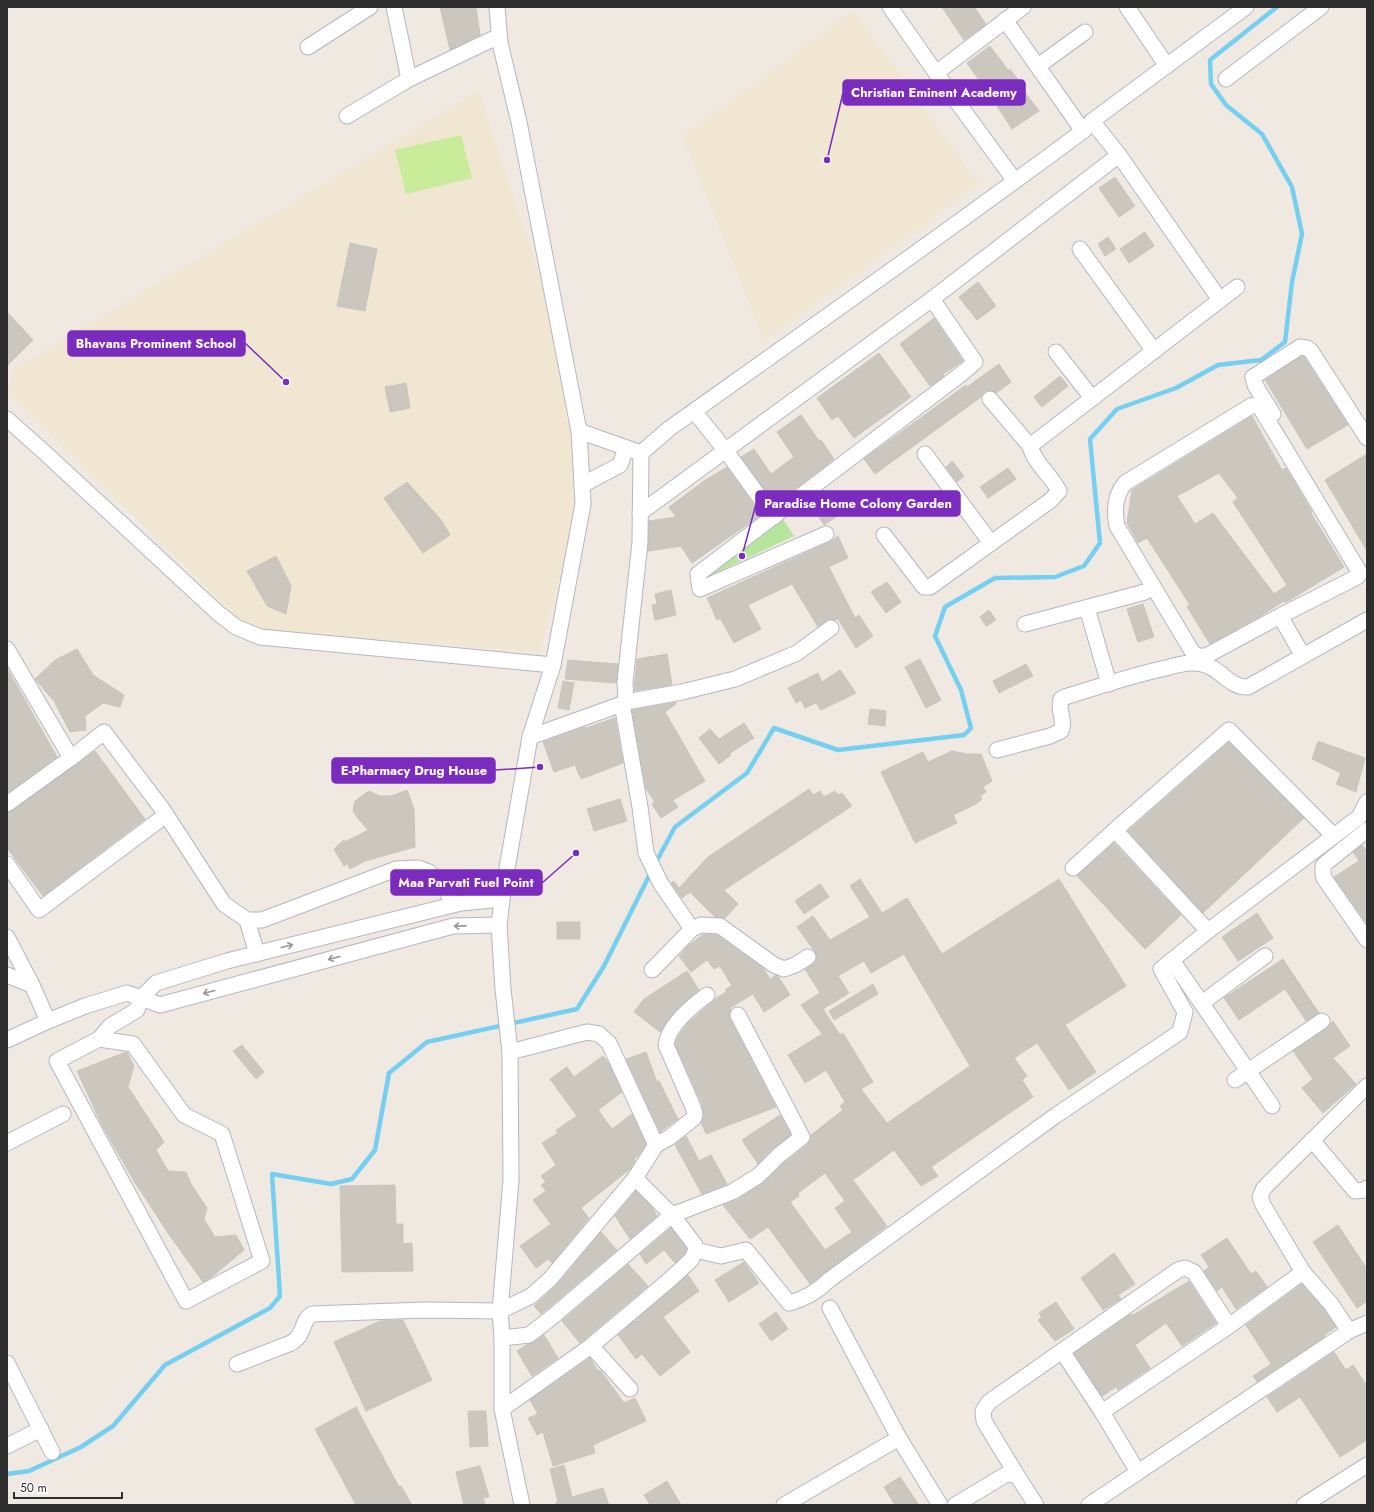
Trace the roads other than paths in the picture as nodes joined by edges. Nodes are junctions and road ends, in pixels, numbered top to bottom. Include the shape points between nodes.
1 (370, 7) edge
2 (394, 7) edge
3 (497, 7) edge
4 (890, 7) edge
5 (1024, 7) edge
6 (1127, 7) edge
7 (1246, 7) edge
8 (1321, 7) edge
9 (1005, 20) junction
10 (1085, 32) dead end
11 (500, 36) junction
12 (308, 47) dead end
13 (1038, 66) junction
14 (1167, 66) junction
15 (936, 73) junction
16 (409, 79) junction
17 (1226, 79) dead end
18 (347, 116) dead end
19 (1087, 126) junction
20 (1119, 155) junction
21 (1015, 181) junction
22 (1080, 249) dead end
23 (1237, 287) dead end
24 (932, 299) junction
25 (1220, 300) junction
26 (1154, 351) junction
27 (1056, 352) dead end
28 (1092, 398) junction
29 (990, 399) dead end
30 (694, 411) junction
31 (7, 419) edge
32 (579, 431) junction
33 (1367, 438) edge
34 (1030, 446) junction
35 (626, 448) junction
36 (726, 451) junction
37 (641, 453) junction
38 (925, 454) dead end
39 (582, 485) junction
40 (640, 513) junction
41 (774, 517) junction
42 (826, 534) dead end
43 (884, 536) dead end
44 (991, 543) junction
45 (1367, 565) edge
46 (1145, 592) dead end
47 (1087, 608) junction
48 (1280, 616) junction
49 (1367, 620) edge
50 (1025, 624) dead end
51 (831, 628) dead end
52 (8, 649) edge
53 (1303, 656) junction
54 (553, 665) junction
55 (1109, 684) junction
56 (624, 703) junction
57 (530, 737) junction
58 (997, 750) dead end
59 (70, 758) junction
60 (1367, 802) edge
61 (7, 804) edge
62 (166, 814) junction
63 (1364, 826) edge
64 (1115, 830) junction
65 (1334, 836) junction
66 (7, 864) edge
67 (1073, 868) dead end
68 (502, 899) junction
69 (451, 905) junction
70 (247, 920) junction
71 (499, 925) junction
72 (692, 929) junction
73 (1208, 930) junction
74 (7, 937) edge
75 (1367, 940) edge
76 (257, 954) junction
77 (808, 956) dead end
78 (1265, 956) dead end
79 (1172, 960) junction
80 (652, 970) dead end
81 (7, 975) edge
82 (32, 985) junction
83 (707, 995) dead end
84 (141, 998) junction
85 (1202, 1003) junction
86 (738, 1015) dead end
87 (1322, 1020) dead end
88 (48, 1021) junction
89 (99, 1039) junction
90 (7, 1040) edge
91 (510, 1050) junction
92 (1248, 1072) junction
93 (1235, 1080) dead end
94 (1367, 1086) edge
95 (1272, 1106) dead end
96 (63, 1114) dead end
97 (1312, 1140) junction
98 (7, 1143) edge
99 (656, 1145) junction
100 (635, 1178) junction
101 (1367, 1188) edge
102 (672, 1215) junction
103 (696, 1250) junction
104 (1303, 1272) junction
105 (830, 1308) dead end
106 (500, 1311) junction
107 (1367, 1323) edge
108 (1229, 1326) junction
109 (1348, 1331) junction
110 (502, 1338) junction
111 (591, 1346) junction
112 (1062, 1351) junction
113 (7, 1363) edge
114 (238, 1364) dead end
115 (630, 1389) dead end
116 (502, 1409) junction
117 (1102, 1412) junction
118 (41, 1430) junction
119 (899, 1438) junction
120 (7, 1446) edge
121 (52, 1452) dead end
122 (1367, 1465) edge
123 (1138, 1472) junction
124 (1018, 1477) junction
125 (522, 1505) edge
126 (784, 1505) edge
127 (940, 1505) edge
128 (955, 1505) edge
129 (1036, 1505) edge
130 (1089, 1505) edge
131 (1304, 1505) edge

1 - 12 street
2 - 16 street
3 - 11 street
4 - 15 street
5 - 9 street
6 - 14 street
7 - 14 street
8 - 17 street
9 - 13 street
9 - 15 street
10 - 13 street
11 - 16 street
11 - 32 street
13 - 19 street
14 - 19 street
15 - 21 street
16 - 18 street
19 - 20 street
19 - 21 street
20 - 24 street
20 - 25 street
21 - 30 street
22 - 26 street
23 - 25 street
24 - 36 street
24 - 41 street via 975,362
25 - 26 street
26 - 28 street
27 - 28 street
28 - 34 street
29 - 34 street
30 - 36 street
30 - 37 street
31 - 54 street via 236,627 260,637
32 - 35 street
32 - 39 street
33 - 45 street via 1307,348 1300,347 1253,377 1255,385
34 - 44 street via 1032,453 1059,491
35 - 37 street
35 - 39 street via 620,465
36 - 40 street
36 - 41 street
37 - 40 street
38 - 44 street
39 - 54 street via 583,504
40 - 56 street via 640,542
41 - 42 street via 698,574 700,589
43 - 44 street via 924,587 930,587
46 - 47 street
47 - 50 street
47 - 55 street
48 - 48 street via 1360,573 1261,409 1251,406 1125,483 1120,489 1115,516 1117,526 1192,653 1206,656
48 - 53 street
49 - 53 street
51 - 56 street via 797,653 736,679
52 - 59 street
53 - 55 street via 1248,687 1234,684 1204,664 1187,663
54 - 57 street
55 - 58 street via 1061,699 1059,704 1063,726 1060,732
56 - 57 street
56 - 72 street via 646,853 661,884
57 - 68 street
59 - 61 street
59 - 62 street via 104,732
60 - 63 street
62 - 66 street via 39,910
62 - 70 street via 224,904
63 - 65 street
63 - 75 street via 1326,862 1323,873
64 - 65 street via 1229,730
64 - 67 street
64 - 73 street
65 - 73 street
68 - 69 street
68 - 71 street
69 - 70 street via 448,892 429,872 418,868 396,869 262,920
76 -> 69 street
70 - 76 street
71 -> 84 street via 454,926 160,1005
71 - 91 street
72 - 77 street via 701,925 720,926 774,966 784,969
72 - 80 street
73 - 79 street
74 - 82 street
76 - 84 street via 156,982
78 - 85 street
79 - 85 street
79 - 103 street via 1161,969 1186,1012 1180,1032 1055,1116 829,1280 820,1290 788,1304 746,1250 721,1256
81 - 82 street
82 - 88 street
83 - 99 street via 684,1014 667,1037 666,1045 695,1114 690,1122
84 - 88 street via 127,993
84 - 89 street via 137,1010 110,1026
85 - 92 street
86 - 102 street via 802,1137 758,1176 732,1192
87 - 92 street
88 - 90 street
89 - 89 street via 133,1044 184,1115 222,1134 262,1261 186,1301 57,1061
91 - 99 street via 587,1032 599,1034 609,1043
91 - 106 street via 511,1180
92 - 93 street
92 - 95 street
94 - 97 street
96 - 98 street
97 - 101 street via 1354,1191
97 - 104 street via 1264,1188 1260,1197
99 - 100 street
100 - 102 street
100 - 106 street via 550,1279 531,1296
102 - 103 street via 695,1245
102 - 110 street via 529,1335
103 - 111 street via 691,1260 667,1282
104 - 108 street
104 - 109 street via 1331,1304
105 - 119 street
106 - 110 street
106 - 114 street via 424,1310 312,1314 306,1318 298,1338
107 - 109 street
108 - 112 street via 1194,1272 1185,1268 1178,1270
108 - 117 street
109 - 123 street
110 - 116 street
111 - 115 street
111 - 116 street
112 - 117 street
112 - 124 street via 989,1402 983,1411 984,1421
113 - 118 street
116 - 125 street
117 - 123 street
118 - 120 street
118 - 121 street
119 - 126 street
119 - 127 street
122 - 131 street
123 - 130 street
124 - 128 street via 1012,1474 1005,1475
124 - 129 street

